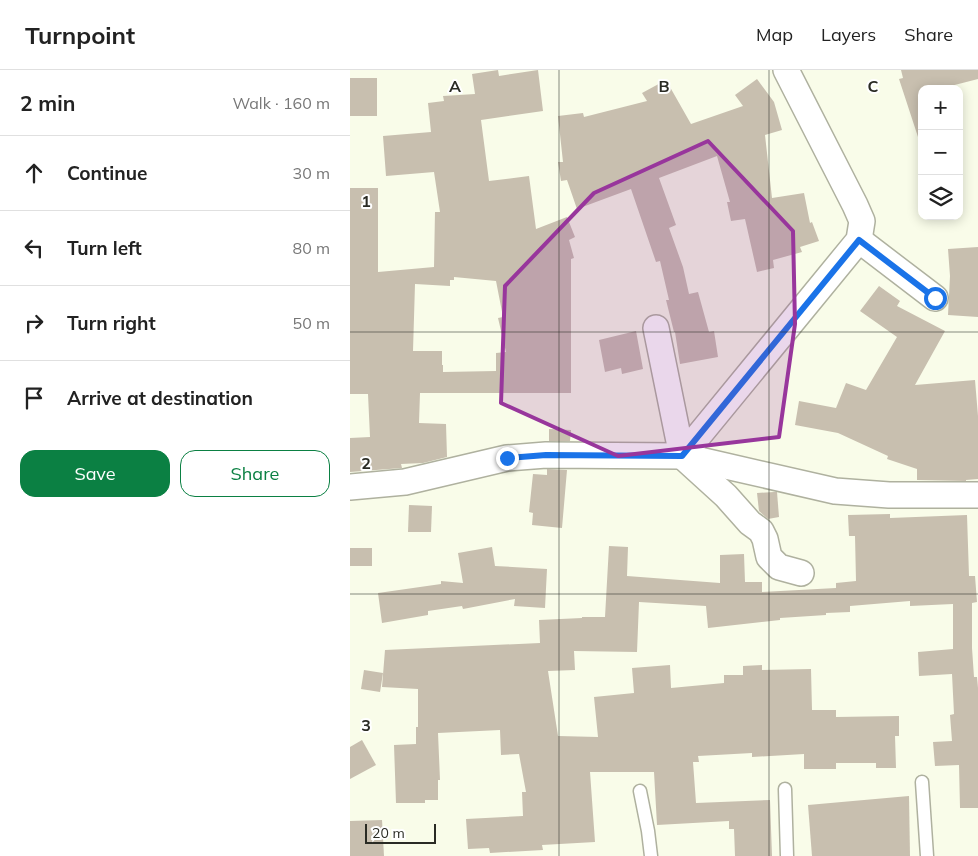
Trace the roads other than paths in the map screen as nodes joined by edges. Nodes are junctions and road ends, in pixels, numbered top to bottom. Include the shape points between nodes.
1 (786, 70) edge
2 (859, 240) junction
3 (935, 298) dead end
4 (656, 328) dead end
5 (682, 456) junction
6 (350, 487) edge
7 (978, 495) edge
8 (801, 573) dead end
9 (922, 782) dead end
10 (785, 789) dead end
11 (640, 792) dead end
12 (651, 856) edge
13 (787, 856) edge
14 (927, 856) edge

1 - 2 street via 862,221
2 - 3 street
2 - 5 street
4 - 5 street
5 - 6 street via 546,455 507,458 405,482
5 - 7 street via 834,491
5 - 8 street via 761,531 769,557 778,567
9 - 14 lane
10 - 13 lane
11 - 12 lane

